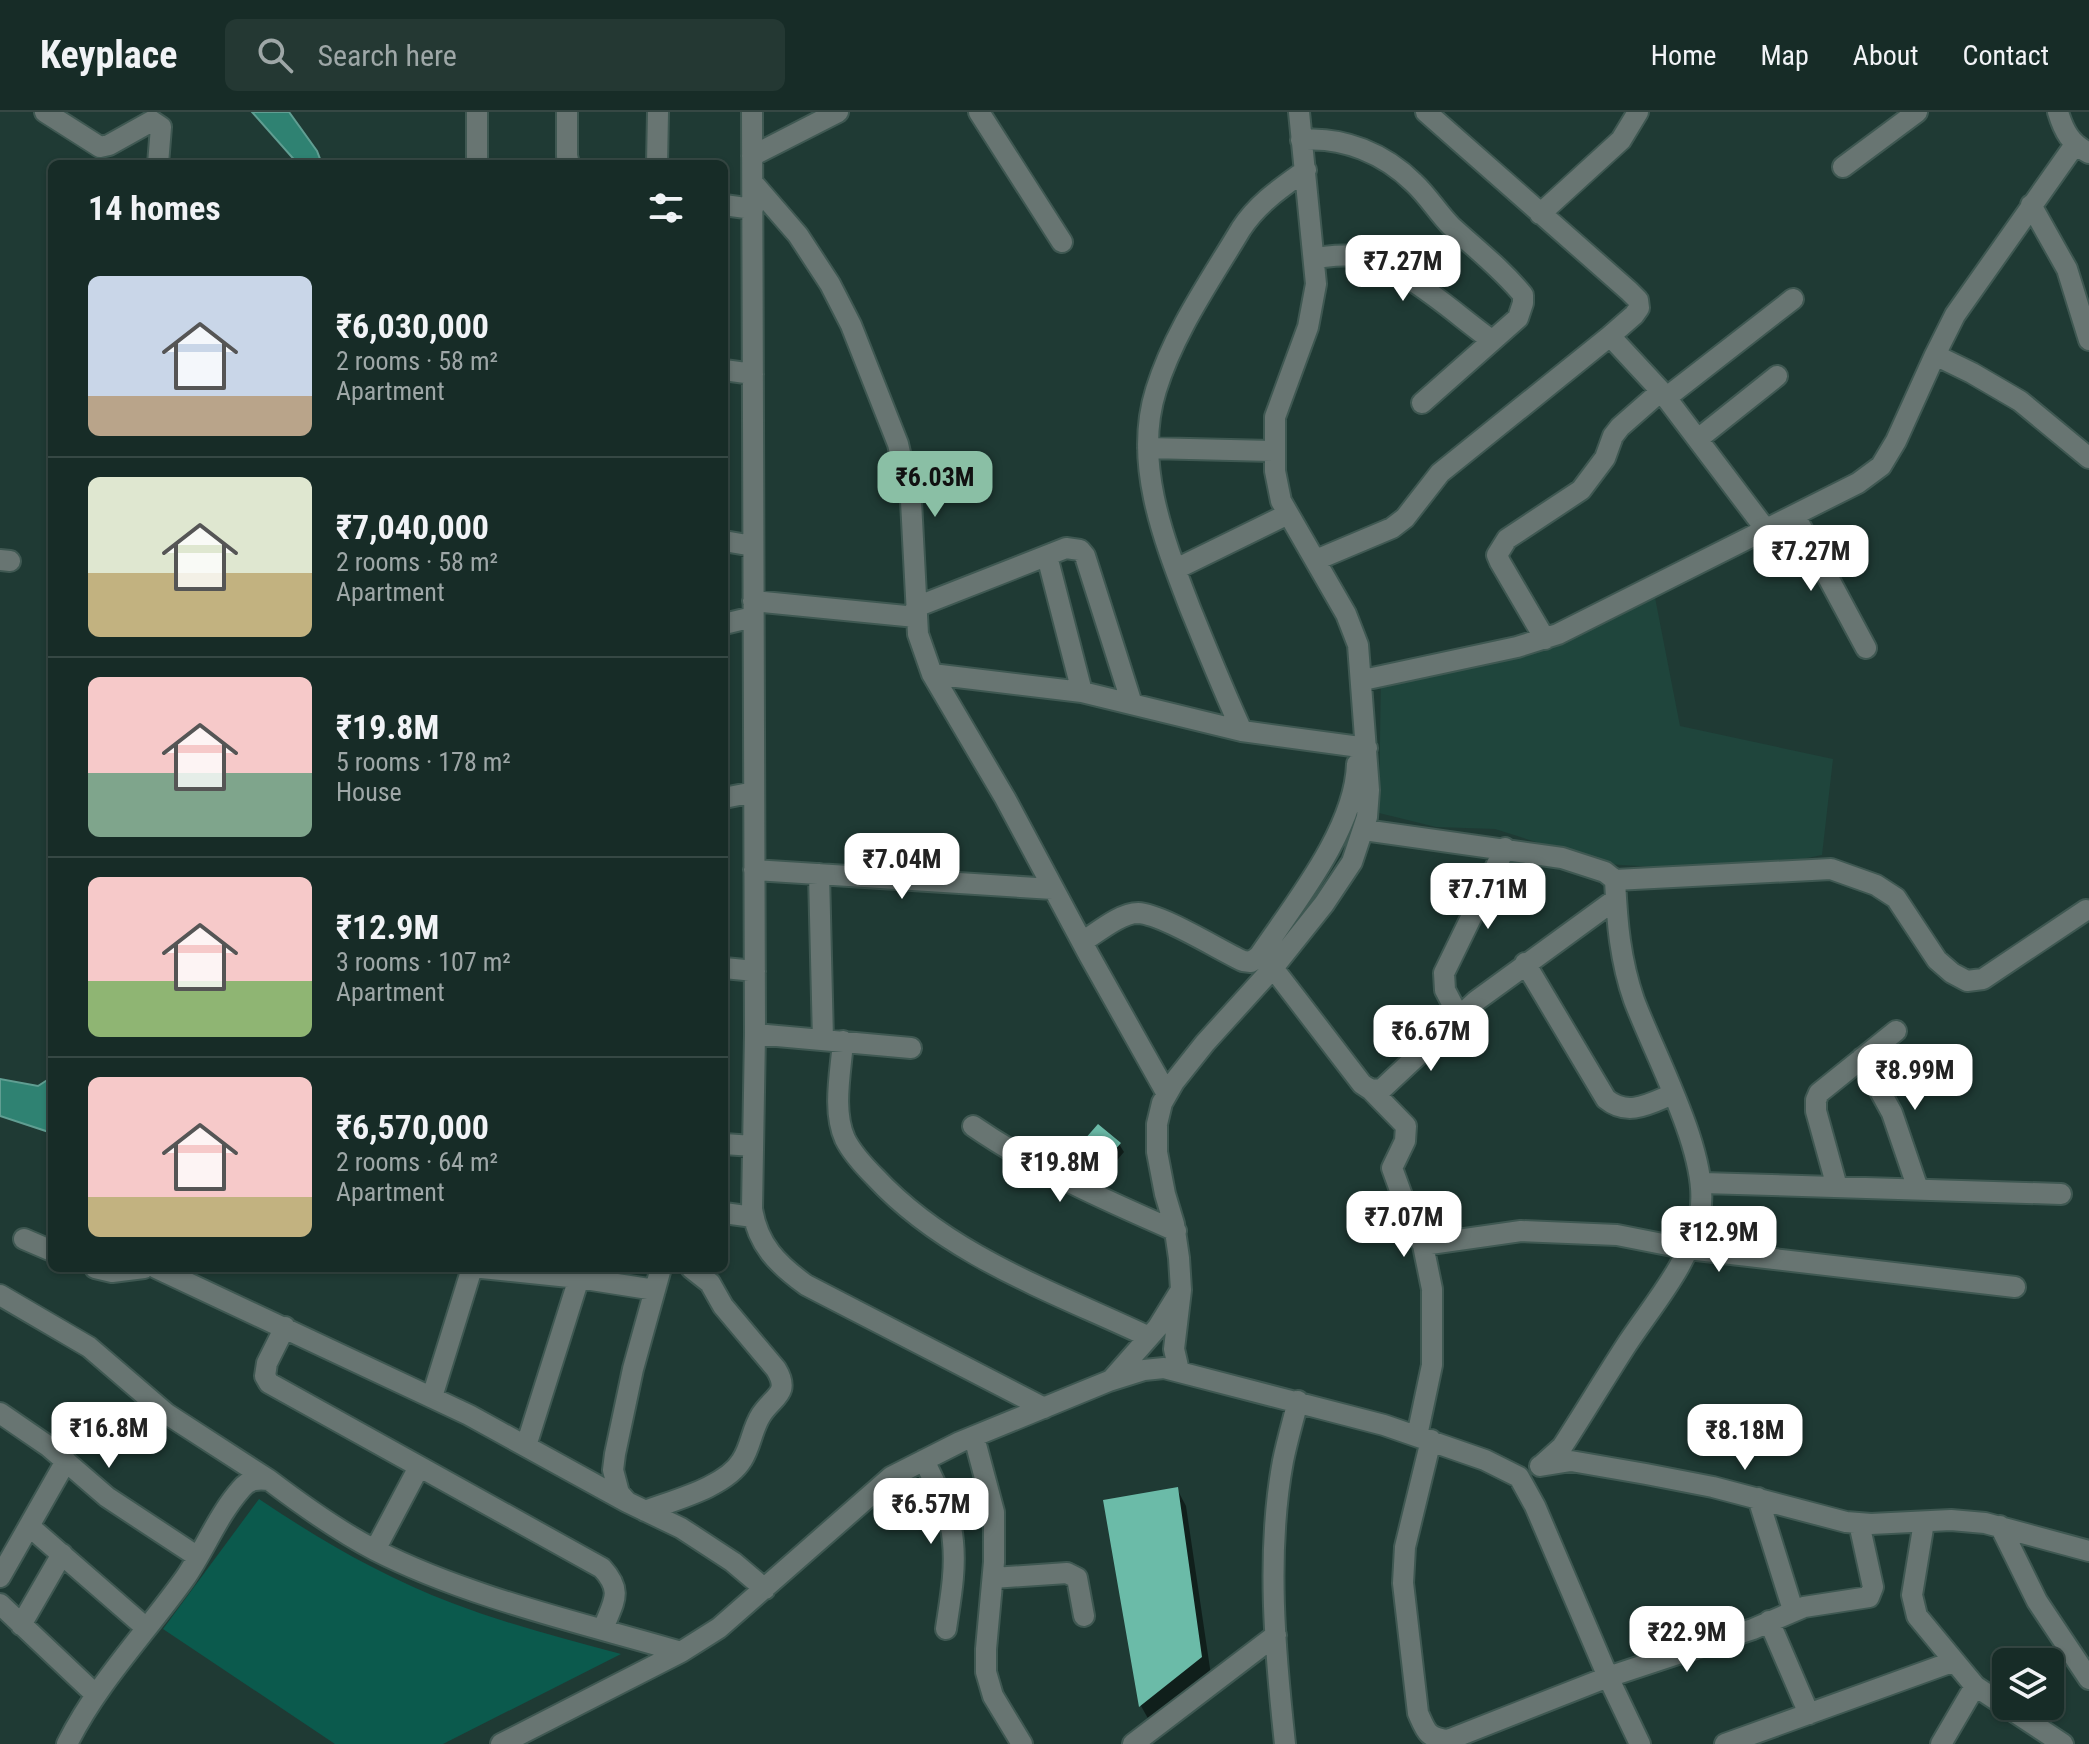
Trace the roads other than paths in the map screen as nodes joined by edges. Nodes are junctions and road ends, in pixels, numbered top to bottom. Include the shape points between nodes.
1 (45, 112) edge
2 (477, 112) edge
3 (567, 112) edge
4 (658, 112) edge
5 (752, 112) edge
6 (838, 112) edge
7 (979, 112) edge
8 (1299, 112) edge
9 (1426, 112) edge
10 (1638, 112) edge
11 (1917, 112) edge
12 (2058, 112) edge
13 (1301, 140) junction
14 (2081, 150) edge
15 (752, 156) junction
16 (158, 160) edge
17 (477, 160) edge
18 (568, 160) edge
19 (657, 160) edge
20 (1843, 167) dead end
21 (1306, 170) junction
22 (753, 183) junction
23 (2031, 205) junction
24 (728, 206) edge
25 (753, 209) junction
26 (1540, 214) junction
27 (1062, 242) dead end
28 (1314, 258) junction
29 (1793, 299) dead end
30 (1610, 336) junction
31 (1490, 339) junction
32 (2089, 340) edge
33 (1935, 355) junction
34 (728, 371) edge
35 (753, 374) junction
36 (1777, 376) dead end
37 (1664, 394) junction
38 (1422, 403) dead end
39 (1698, 439) junction
40 (1148, 448) junction
41 (1274, 451) junction
42 (2089, 458) edge
43 (1288, 514) junction
44 (1795, 516) junction
45 (1767, 531) junction
46 (728, 542) edge
47 (753, 546) junction
48 (1047, 556) junction
49 (1316, 560) junction
50 (1176, 569) junction
51 (753, 609) junction
52 (916, 612) junction
53 (728, 622) edge
54 (1545, 639) junction
55 (1866, 648) dead end
56 (932, 674) junction
57 (1363, 680) junction
58 (1082, 692) junction
59 (1132, 704) junction
60 (1242, 731) junction
61 (1362, 748) junction
62 (754, 792) junction
63 (728, 797) edge
64 (1364, 830) junction
65 (1505, 848) junction
66 (754, 870) junction
67 (819, 874) junction
68 (1053, 889) junction
69 (1615, 890) junction
70 (2086, 910) dead end
71 (1082, 942) junction
72 (1525, 963) junction
73 (728, 968) edge
74 (1273, 968) junction
75 (755, 971) junction
76 (1458, 1015) junction
77 (1896, 1031) dead end
78 (755, 1034) junction
79 (833, 1041) junction
80 (911, 1048) dead end
81 (1862, 1058) junction
82 (1371, 1090) junction
83 (1167, 1094) junction
84 (1673, 1094) junction
85 (973, 1126) dead end
86 (728, 1144) edge
87 (753, 1146) junction
88 (1703, 1183) junction
89 (1837, 1187) junction
90 (1918, 1189) junction
91 (2061, 1194) dead end
92 (728, 1214) edge
93 (753, 1217) junction
94 (1176, 1231) junction
95 (24, 1239) dead end
96 (1423, 1245) junction
97 (48, 1249) edge
98 (1688, 1249) junction
99 (165, 1272) edge
100 (471, 1272) edge
101 (521, 1272) edge
102 (660, 1272) edge
103 (696, 1272) edge
104 (579, 1278) junction
105 (2015, 1287) dead end
106 (655, 1290) junction
107 (1181, 1290) junction
108 (3, 1302) edge
109 (285, 1327) junction
110 (1149, 1337) junction
111 (1179, 1371) junction
112 (1109, 1381) junction
113 (432, 1397) junction
114 (1298, 1401) junction
115 (1044, 1408) junction
116 (0, 1413) edge
117 (974, 1437) junction
118 (1424, 1438) junction
119 (526, 1446) junction
120 (924, 1460) junction
121 (66, 1461) junction
122 (1542, 1465) junction
123 (419, 1467) junction
124 (269, 1480) junction
125 (1521, 1481) junction
126 (1758, 1498) junction
127 (636, 1506) junction
128 (1924, 1522) junction
129 (1859, 1523) junction
130 (29, 1526) junction
131 (2000, 1526) junction
132 (375, 1550) junction
133 (2089, 1551) edge
134 (62, 1554) junction
135 (198, 1557) junction
136 (0, 1577) edge
137 (993, 1578) junction
138 (765, 1589) junction
139 (0, 1604) edge
140 (1793, 1610) junction
141 (1084, 1616) dead end
142 (1769, 1621) junction
143 (21, 1625) junction
144 (145, 1627) junction
145 (603, 1629) junction
146 (946, 1629) dead end
147 (1276, 1635) junction
148 (681, 1652) junction
149 (1952, 1662) junction
150 (1608, 1677) junction
151 (2089, 1679) edge
152 (1975, 1686) junction
153 (95, 1694) junction
154 (1809, 1714) junction
155 (67, 1744) edge
156 (501, 1744) edge
157 (1022, 1744) edge
158 (1133, 1744) edge
159 (1285, 1744) edge
160 (1640, 1744) edge
161 (1725, 1744) edge
162 (1941, 1744) edge
163 (2063, 1744) edge

1 - 16 street via 100,147 152,121 158,123
2 - 17 street
3 - 18 street
4 - 19 street
5 - 15 street
6 - 15 street
7 - 27 street
8 - 13 street
9 - 26 street
10 - 26 street via 1621,140
11 - 20 street
12 - 14 street via 2062,127
13 - 21 street
13 - 31 street via 1340,142 1397,169 1518,289 1523,295 1521,312
14 - 23 street
15 - 22 street
21 - 28 street
21 - 40 street via 1252,212 1177,338 1155,394
22 - 25 street
22 - 52 street via 798,235 830,284 898,444 911,501
23 - 32 street via 2067,269
23 - 33 street via 1955,315
24 - 25 street
25 - 35 street
26 - 30 street via 1638,300 1634,315
28 - 31 street via 1352,255 1382,263
28 - 41 street via 1313,311 1275,417
29 - 37 street
30 - 37 street
30 - 49 street via 1440,473 1392,528
31 - 38 street
33 - 42 street via 2020,401
33 - 44 street via 1881,466
34 - 35 street
35 - 47 street
36 - 39 street
37 - 39 street
37 - 54 street via 1620,427 1581,490 1500,546 1500,562
39 - 45 street
40 - 41 street
40 - 50 street via 1152,491
41 - 43 street via 1278,491
43 - 49 street
43 - 50 street
44 - 45 street
44 - 55 street
45 - 54 street
46 - 47 street
47 - 51 street
48 - 52 street
48 - 58 street
48 - 59 street via 1073,547 1085,556
49 - 57 street via 1346,614
50 - 60 street
51 - 52 street
51 - 53 street
51 - 62 street
52 - 56 street
54 - 57 street
56 - 58 street
56 - 68 street
57 - 61 street
58 - 59 street
59 - 60 street
60 - 61 street
61 - 64 street via 1369,790
61 - 71 street via 1354,795 1339,833 1251,962 1137,913
62 - 63 street
62 - 66 street
64 - 65 street
64 - 74 street via 1341,880
65 - 69 street via 1605,872
65 - 76 street via 1444,973 1445,990
66 - 67 street
66 - 75 street
67 - 68 street
67 - 79 street
68 - 71 street
69 - 70 street via 1831,869 1896,898 1937,960 1967,981 1983,979
69 - 72 street
69 - 84 street via 1619,947 1634,1000
71 - 83 street
72 - 76 street
72 - 84 street via 1606,1099 1624,1109 1640,1108
73 - 75 street
74 - 82 street
74 - 83 street
75 - 78 street
76 - 82 street via 1390,1083
77 - 81 street
78 - 79 street
78 - 87 street
79 - 80 street
79 - 110 street via 845,1139 900,1203 958,1245
81 - 89 street via 1816,1100
81 - 90 street via 1892,1113
82 - 96 street via 1406,1126 1392,1168
83 - 94 street via 1159,1113 1157,1152
84 - 88 street
85 - 94 street via 1056,1177
86 - 87 street
87 - 93 street
88 - 89 street
88 - 98 street via 1701,1210
89 - 90 street
90 - 91 street
92 - 93 street
93 - 115 street via 774,1260 806,1285
94 - 107 street
95 - 97 street
96 - 98 street via 1521,1231 1617,1235
96 - 118 street via 1432,1289 1433,1344
98 - 105 street
98 - 122 street via 1562,1447
99 - 109 street
100 - 113 street
101 - 104 street
102 - 106 street
103 - 127 street via 776,1369 782,1390 757,1421 731,1474 709,1486
104 - 106 street
104 - 119 street
106 - 127 street via 615,1454 619,1493
107 - 110 street
107 - 111 street via 1174,1349
108 - 124 street via 89,1347 167,1414
109 - 113 street
109 - 123 street via 267,1363 269,1383
110 - 112 street
111 - 112 street via 1152,1369
111 - 114 street
112 - 115 street
113 - 119 street
114 - 118 street
114 - 147 street via 1283,1461 1276,1528
115 - 117 street
116 - 121 street
117 - 120 street
117 - 137 street via 994,1512
118 - 125 street via 1485,1460
118 - 150 street via 1403,1583 1418,1713 1426,1731 1434,1739 1448,1740
119 - 127 street
120 - 138 street via 865,1497
120 - 146 street via 943,1501 953,1541
121 - 130 street
121 - 135 street via 107,1497
122 - 125 street
122 - 126 street via 1571,1461
123 - 132 street
123 - 145 street via 602,1568 616,1591
124 - 132 street
124 - 135 street via 243,1486
125 - 150 street
126 - 129 street
126 - 140 street
127 - 138 street via 681,1528
128 - 129 street
128 - 131 street
128 - 149 street via 1912,1595 1917,1616
129 - 140 street via 1873,1587 1869,1597
130 - 134 street
130 - 136 street
131 - 133 street
131 - 151 street via 2037,1601
132 - 145 street via 505,1600
134 - 143 street
134 - 144 street
135 - 144 street
137 - 141 street via 1067,1573 1077,1578
137 - 157 street via 986,1672 993,1696
138 - 148 street
139 - 143 street
140 - 142 street
142 - 150 street
142 - 154 street
143 - 153 street
144 - 153 street
145 - 148 street
147 - 158 street
147 - 159 street
148 - 156 street
149 - 152 street
149 - 154 street
150 - 160 street
152 - 162 street
152 - 163 street
153 - 155 street
154 - 161 street

